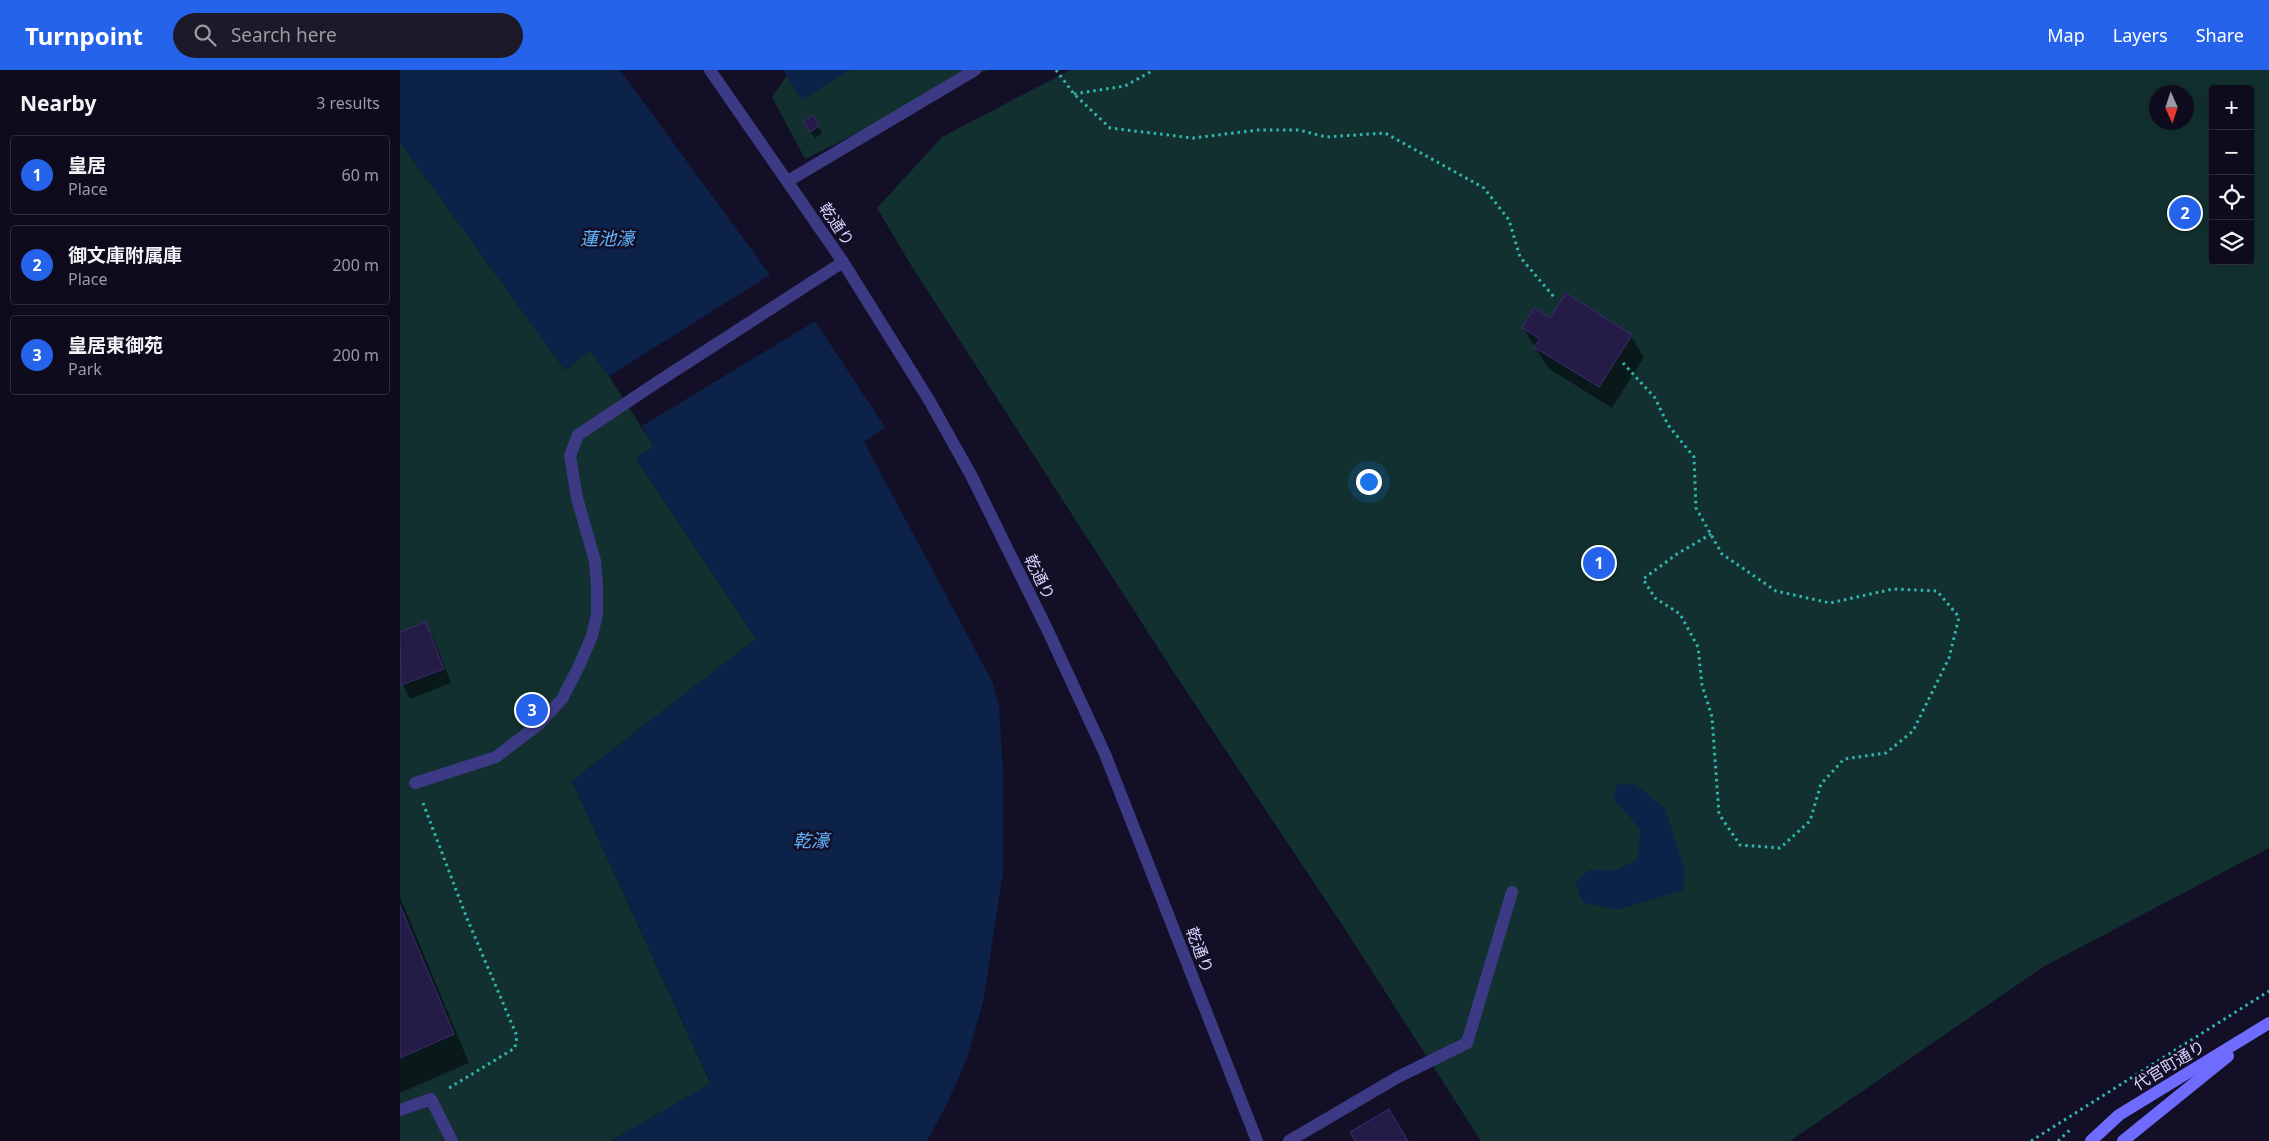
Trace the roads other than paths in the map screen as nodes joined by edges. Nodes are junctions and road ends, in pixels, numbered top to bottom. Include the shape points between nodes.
1 (710, 70) edge
2 (976, 70) edge
3 (788, 181) junction
4 (843, 262) junction
5 (415, 782) road end
6 (1512, 892) dead end
7 (2269, 1023) edge
8 (400, 1110) edge
9 (452, 1141) edge
10 (1257, 1141) edge
11 (1289, 1141) edge
12 (2091, 1141) edge
13 (2123, 1141) edge

1 - 3 street, 乾通り
2 - 3 street
3 - 4 street, 乾通り
4 - 5 street via 578,435 570,456 577,498 595,561 597,585 597,614 579,666 562,699 539,724 496,757
4 - 10 street, 乾通り via 971,474 1048,631 1105,754
6 - 11 street via 1467,1043 1398,1077
7 - 12 street, 代官町通り via 2119,1115
7 - 13 street, 代官町通り
8 - 9 street via 431,1099

